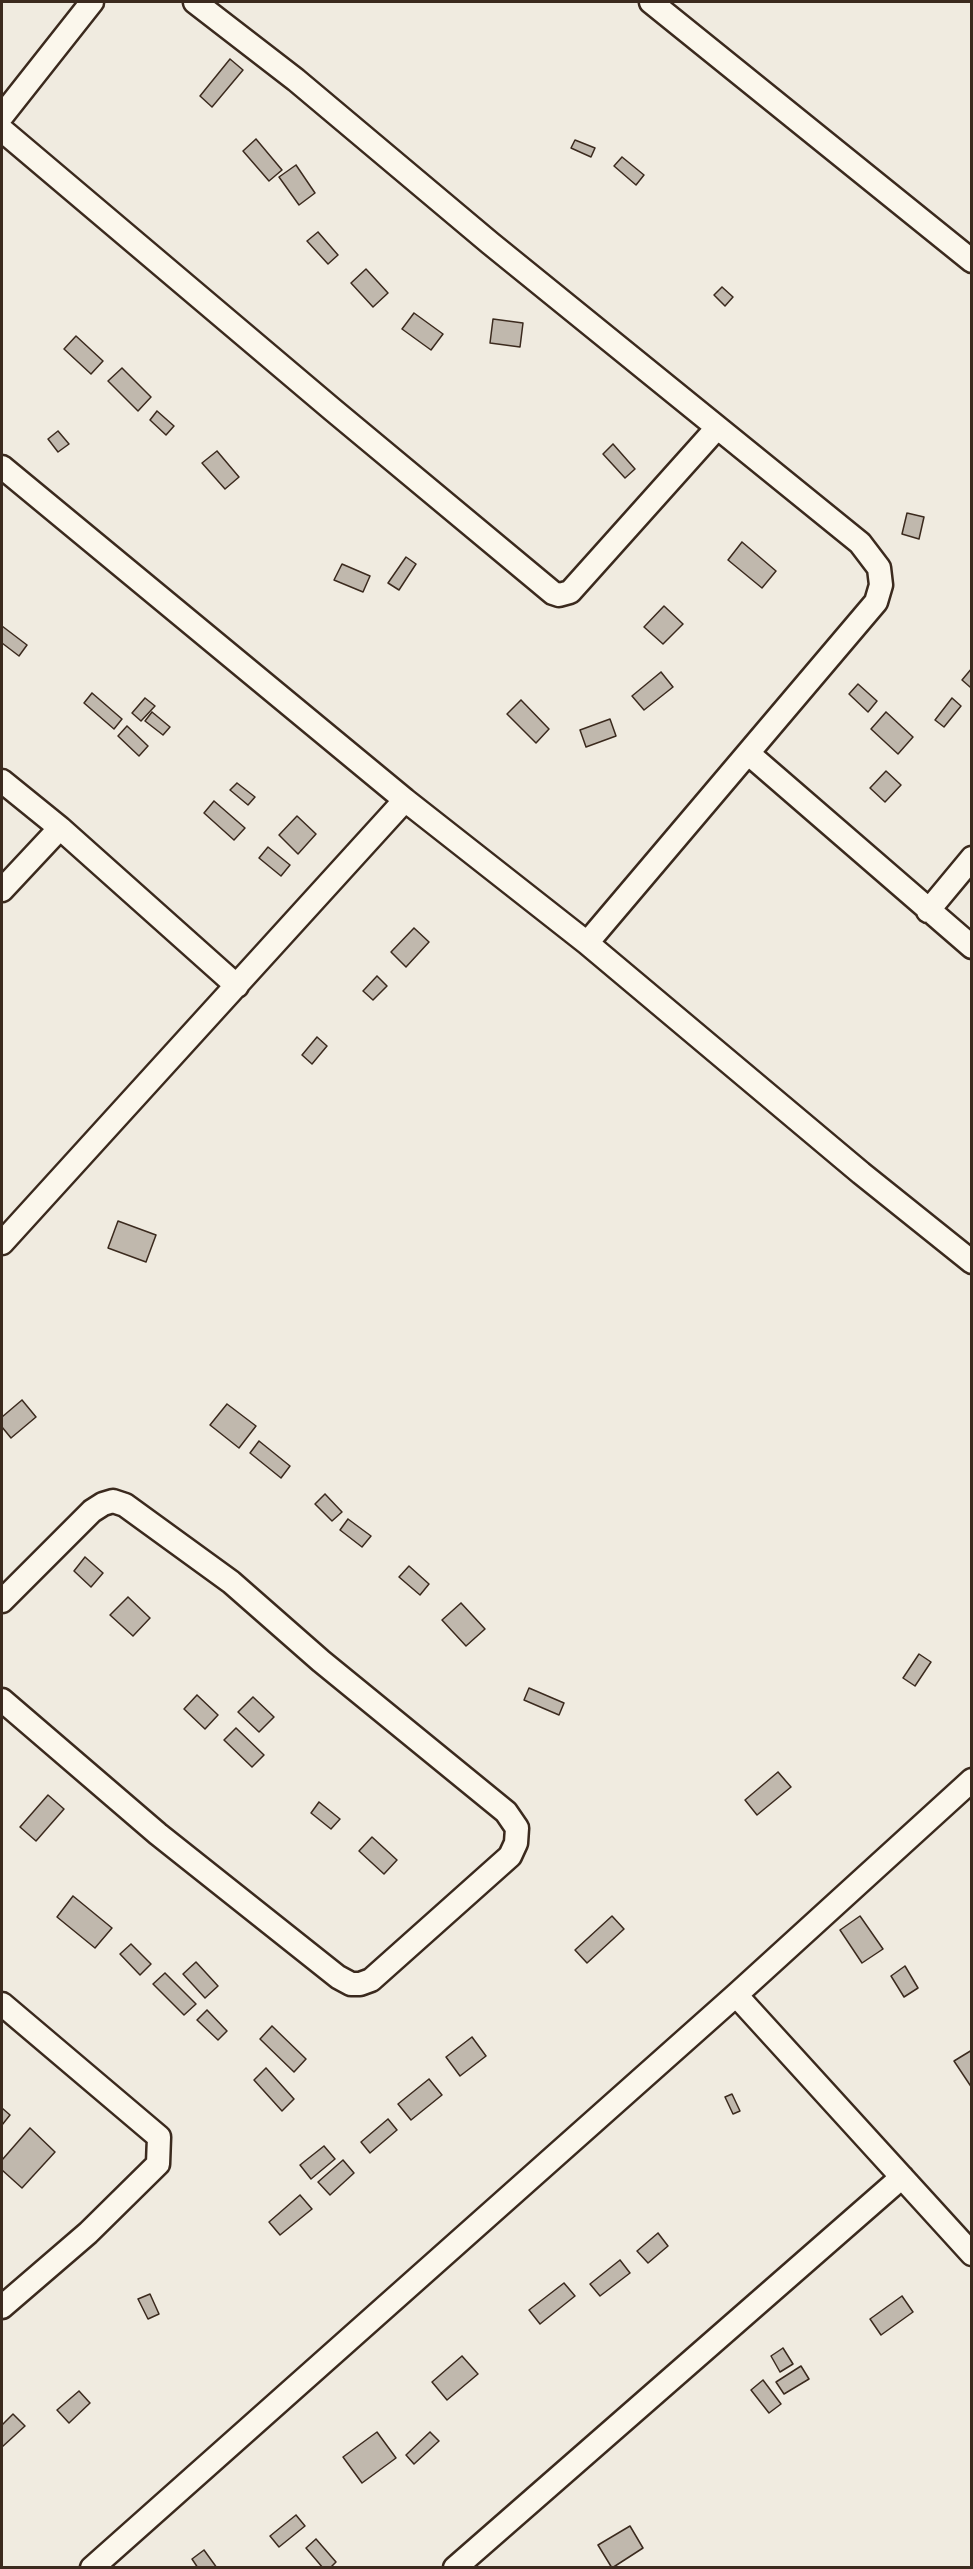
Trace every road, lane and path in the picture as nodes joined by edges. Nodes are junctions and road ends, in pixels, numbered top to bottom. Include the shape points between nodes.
1 (92, 2) edge
2 (195, 2) edge
3 (651, 2) edge
4 (2, 116) edge
5 (2, 130) edge
6 (972, 261) edge
7 (716, 429) junction
8 (2, 467) edge
9 (749, 754) junction
10 (2, 781) edge
11 (405, 800) junction
12 (60, 828) junction
13 (972, 858) edge
14 (2, 890) edge
15 (928, 911) junction
16 (587, 943) junction
17 (972, 947) edge
18 (237, 986) junction
19 (2, 1243) edge
20 (972, 1262) edge
21 (2, 1601) edge
22 (2, 1700) edge
23 (972, 1780) edge
24 (736, 1995) junction
25 (2, 2004) edge
26 (902, 2177) junction
27 (972, 2254) edge
28 (2, 2307) edge
29 (92, 2568) edge
30 (454, 2568) edge

1 - 4 street
2 - 7 street via 296,80
3 - 6 street
5 - 7 street via 553,593 570,592
7 - 9 street via 860,543 879,568 881,585 876,602
8 - 11 street
9 - 15 street
9 - 16 street
10 - 12 street
11 - 16 street
11 - 18 street
12 - 14 street
12 - 18 street
13 - 15 street
15 - 17 street
16 - 20 street
18 - 19 street
21 - 22 street via 92,1511 113,1501 125,1505 231,1582 506,1812 517,1828 516,1843 510,1856 371,1980 351,1984 158,1834
23 - 24 street
24 - 26 street
24 - 29 street
25 - 28 street via 159,2136 158,2164 88,2233
26 - 27 street
26 - 30 street

